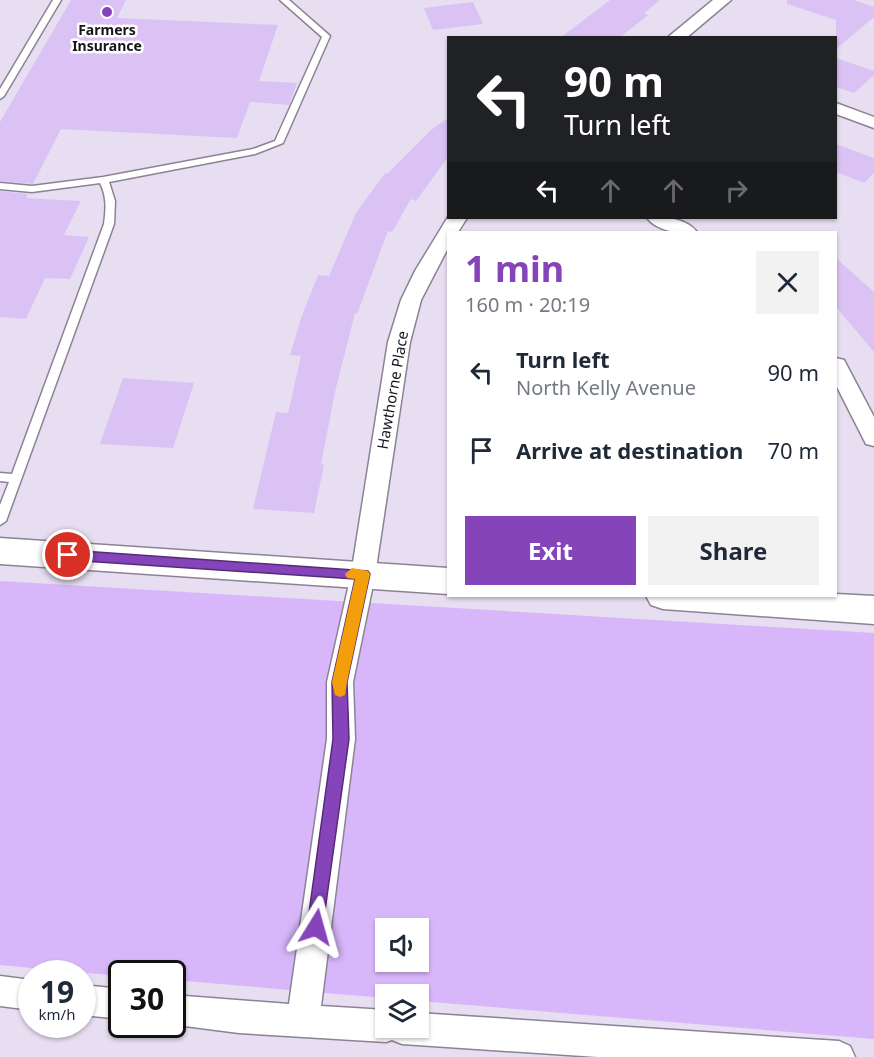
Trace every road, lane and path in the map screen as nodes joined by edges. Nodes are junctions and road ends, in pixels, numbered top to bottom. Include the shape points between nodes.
1 (57, 0) edge
2 (284, 0) edge
3 (723, 0) edge
4 (678, 36) edge
5 (0, 96) edge
6 (837, 108) edge
7 (874, 123) edge
8 (103, 180) junction
9 (0, 186) edge
10 (659, 219) edge
11 (685, 231) edge
12 (447, 236) edge
13 (837, 369) edge
14 (845, 398) edge
15 (874, 438) edge
16 (0, 477) edge
17 (16, 478) junction
18 (0, 521) edge
19 (0, 551) edge
20 (363, 574) junction
21 (447, 580) edge
22 (678, 597) edge
23 (874, 610) edge
24 (0, 991) edge
25 (18, 993) edge
26 (186, 1011) edge
27 (303, 1021) junction
28 (375, 1025) edge
29 (429, 1030) edge
30 (839, 1057) edge

1 - 5 lane
2 - 8 lane via 327,36 279,142 255,151
3 - 4 street
6 - 7 street
8 - 9 lane via 32,189
8 - 17 lane via 110,190 109,224
10 - 11 street
12 - 20 street, Hawthorne Place via 416,291 399,342
13 - 14 street
14 - 15 street
16 - 17 lane
17 - 18 lane
19 - 20 main road
20 - 21 main road
20 - 27 street, Hawthorne Place via 340,682 341,739
22 - 23 main road
24 - 25 street
26 - 27 street
27 - 28 street
29 - 30 street

